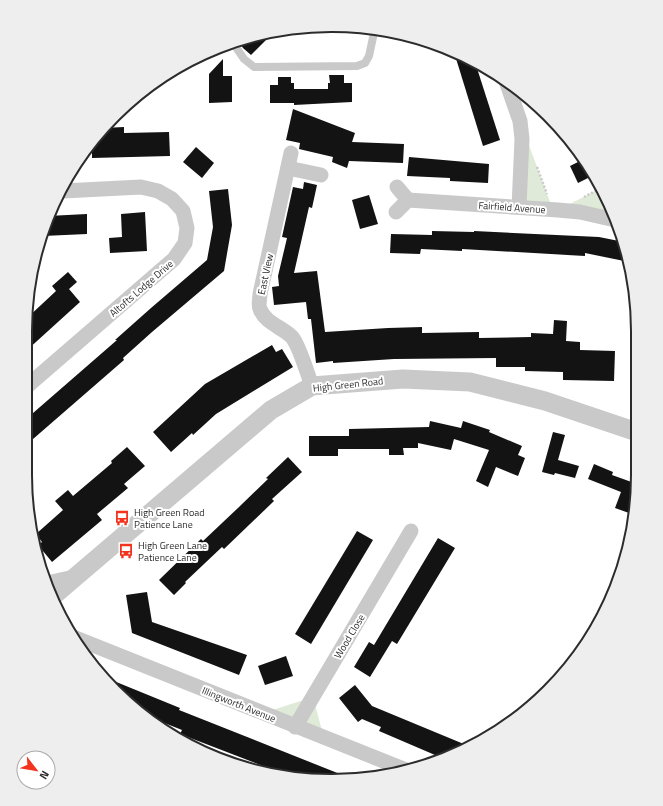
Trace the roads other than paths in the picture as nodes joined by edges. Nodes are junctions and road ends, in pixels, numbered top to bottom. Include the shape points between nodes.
1 (373, 35) edge
2 (236, 48) edge
3 (509, 90) edge
4 (291, 153) dead end
5 (288, 168) junction
6 (321, 175) dead end
7 (397, 186) dead end
8 (67, 191) edge
9 (408, 200) junction
10 (519, 207) junction
11 (396, 212) dead end
12 (609, 219) edge
13 (32, 382) edge
14 (312, 386) junction
15 (631, 430) edge
16 (411, 531) dead end
17 (74, 577) junction
18 (52, 582) edge
19 (57, 593) edge
20 (82, 641) edge
21 (295, 727) junction
22 (397, 767) edge

1 - 2 lane via 369,56 365,63 356,66 254,66 244,59
3 - 10 street via 520,121 522,139
4 - 5 street, East View
5 - 6 street
5 - 14 street, East View via 259,308 266,319 292,338
7 - 9 street
8 - 13 street, Altofts Lodge Drive via 141,187 158,191 172,199 183,211 185,243 174,259
9 - 10 street, Fairfield Avenue
9 - 11 street
10 - 12 street, Fairfield Avenue via 580,212
14 - 15 street, High Green Road via 403,379 470,382 545,400
14 - 17 street, High Green Road via 271,410
16 - 21 street, Wood Close via 397,541
17 - 18 street
17 - 19 street, High Green Road
20 - 21 street, Illingworth Avenue
21 - 22 street, Illingworth Avenue

